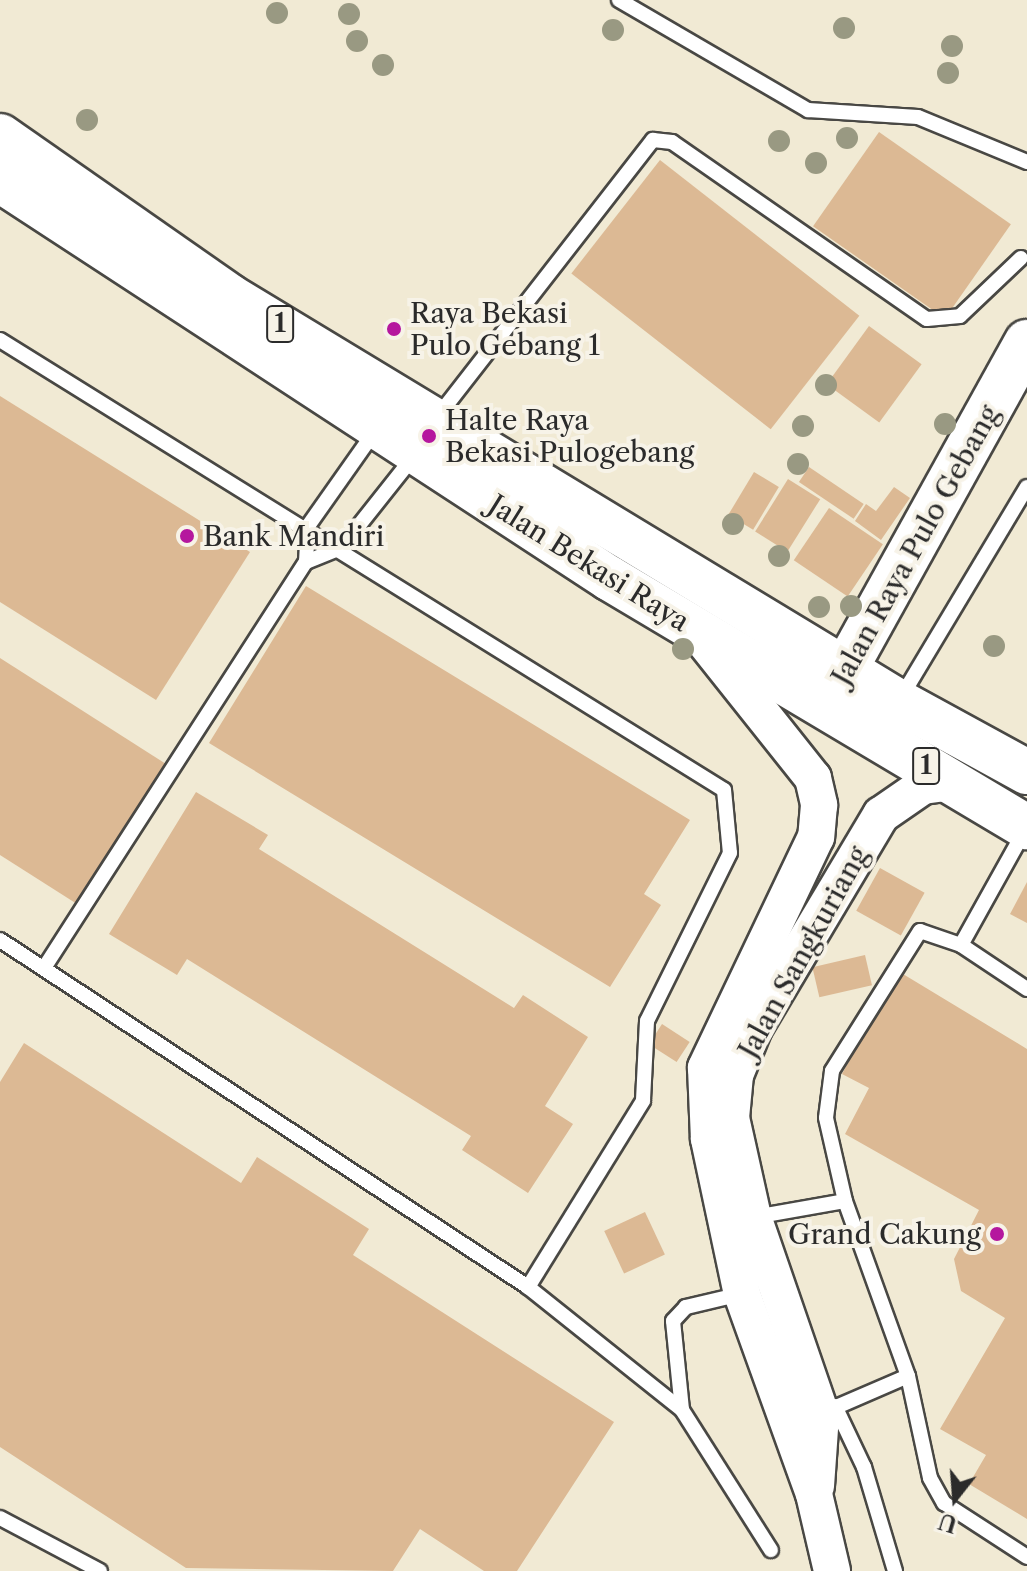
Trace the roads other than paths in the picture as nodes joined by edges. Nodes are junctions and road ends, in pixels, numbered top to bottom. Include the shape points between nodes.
1 (619, 0) edge
2 (0, 136) edge
3 (1027, 162) edge
4 (0, 180) edge
5 (1021, 258) dead end
6 (220, 310) junction
7 (0, 340) edge
8 (1027, 342) edge
9 (438, 416) junction
10 (376, 429) junction
11 (415, 454) junction
12 (1027, 487) edge
13 (308, 526) junction
14 (341, 548) junction
15 (306, 562) junction
16 (695, 629) junction
17 (836, 688) junction
18 (886, 719) junction
19 (1027, 772) edge
20 (953, 782) junction
21 (1027, 827) edge
22 (0, 940) edge
23 (961, 945) junction
24 (44, 968) junction
25 (1027, 989) edge
26 (721, 1072) junction
27 (845, 1201) junction
28 (753, 1217) junction
29 (528, 1287) junction
30 (756, 1289) junction
31 (908, 1376) junction
32 (682, 1410) junction
33 (828, 1410) junction
34 (814, 1494) junction
35 (0, 1518) edge
36 (771, 1550) dead end
37 (1027, 1557) edge
38 (100, 1571) edge
39 (832, 1571) edge
40 (895, 1571) edge

1 - 3 lane via 808,110 918,117
2 - 6 main road, Jalan Bekasi Raya / 1
4 - 6 main road, Jalan Bekasi Raya / 1
5 - 9 lane via 960,316 927,319 672,142 653,140
6 - 9 main road, Jalan Bekasi Raya / 1
6 - 10 main road, Jalan Bekasi Raya / 1
7 - 13 lane
8 - 17 main road, Jalan Raya Pulo Gebang
9 - 17 main road, Jalan Bekasi Raya / 1
10 - 11 main road, Jalan Bekasi Raya / 1
10 - 13 lane
11 - 14 lane
11 - 16 main road, Jalan Bekasi Raya / 1
12 - 18 lane
13 - 14 lane
13 - 15 lane
14 - 15 lane
14 - 29 lane via 714,780 730,804 730,853 719,883 647,1021 643,1101
15 - 24 lane
16 - 17 main road, Jalan Bekasi Raya / 1
16 - 26 street via 813,778 819,805 816,837
17 - 18 main road, Jalan Bekasi Raya / 1
18 - 19 main road, Jalan Bekasi Raya / 1
18 - 20 main road, Jalan Bekasi Raya / 1
20 - 21 main road, Jalan Bekasi Raya / 1
20 - 26 street, Jalan Sangkuriang via 923,786 881,815 754,1028
21 - 23 lane
22 - 24 lane
23 - 25 lane
23 - 27 lane via 933,932 908,940 832,1071 826,1118
24 - 29 lane
26 - 28 street, Jalan Sangkuriang
26 - 30 street, Jalan Sangkuriang via 709,1139
27 - 28 lane
27 - 31 lane
28 - 30 street, Jalan Sangkuriang
29 - 32 lane
30 - 32 lane via 686,1307 673,1321
30 - 33 street, Jalan Sangkuriang
30 - 34 street, Jalan Sangkuriang
31 - 33 lane
31 - 37 lane via 930,1478 944,1503
32 - 36 lane
33 - 34 street, Jalan Sangkuriang
33 - 40 lane via 864,1467
34 - 39 street, Jalan Sangkuriang
35 - 38 lane

